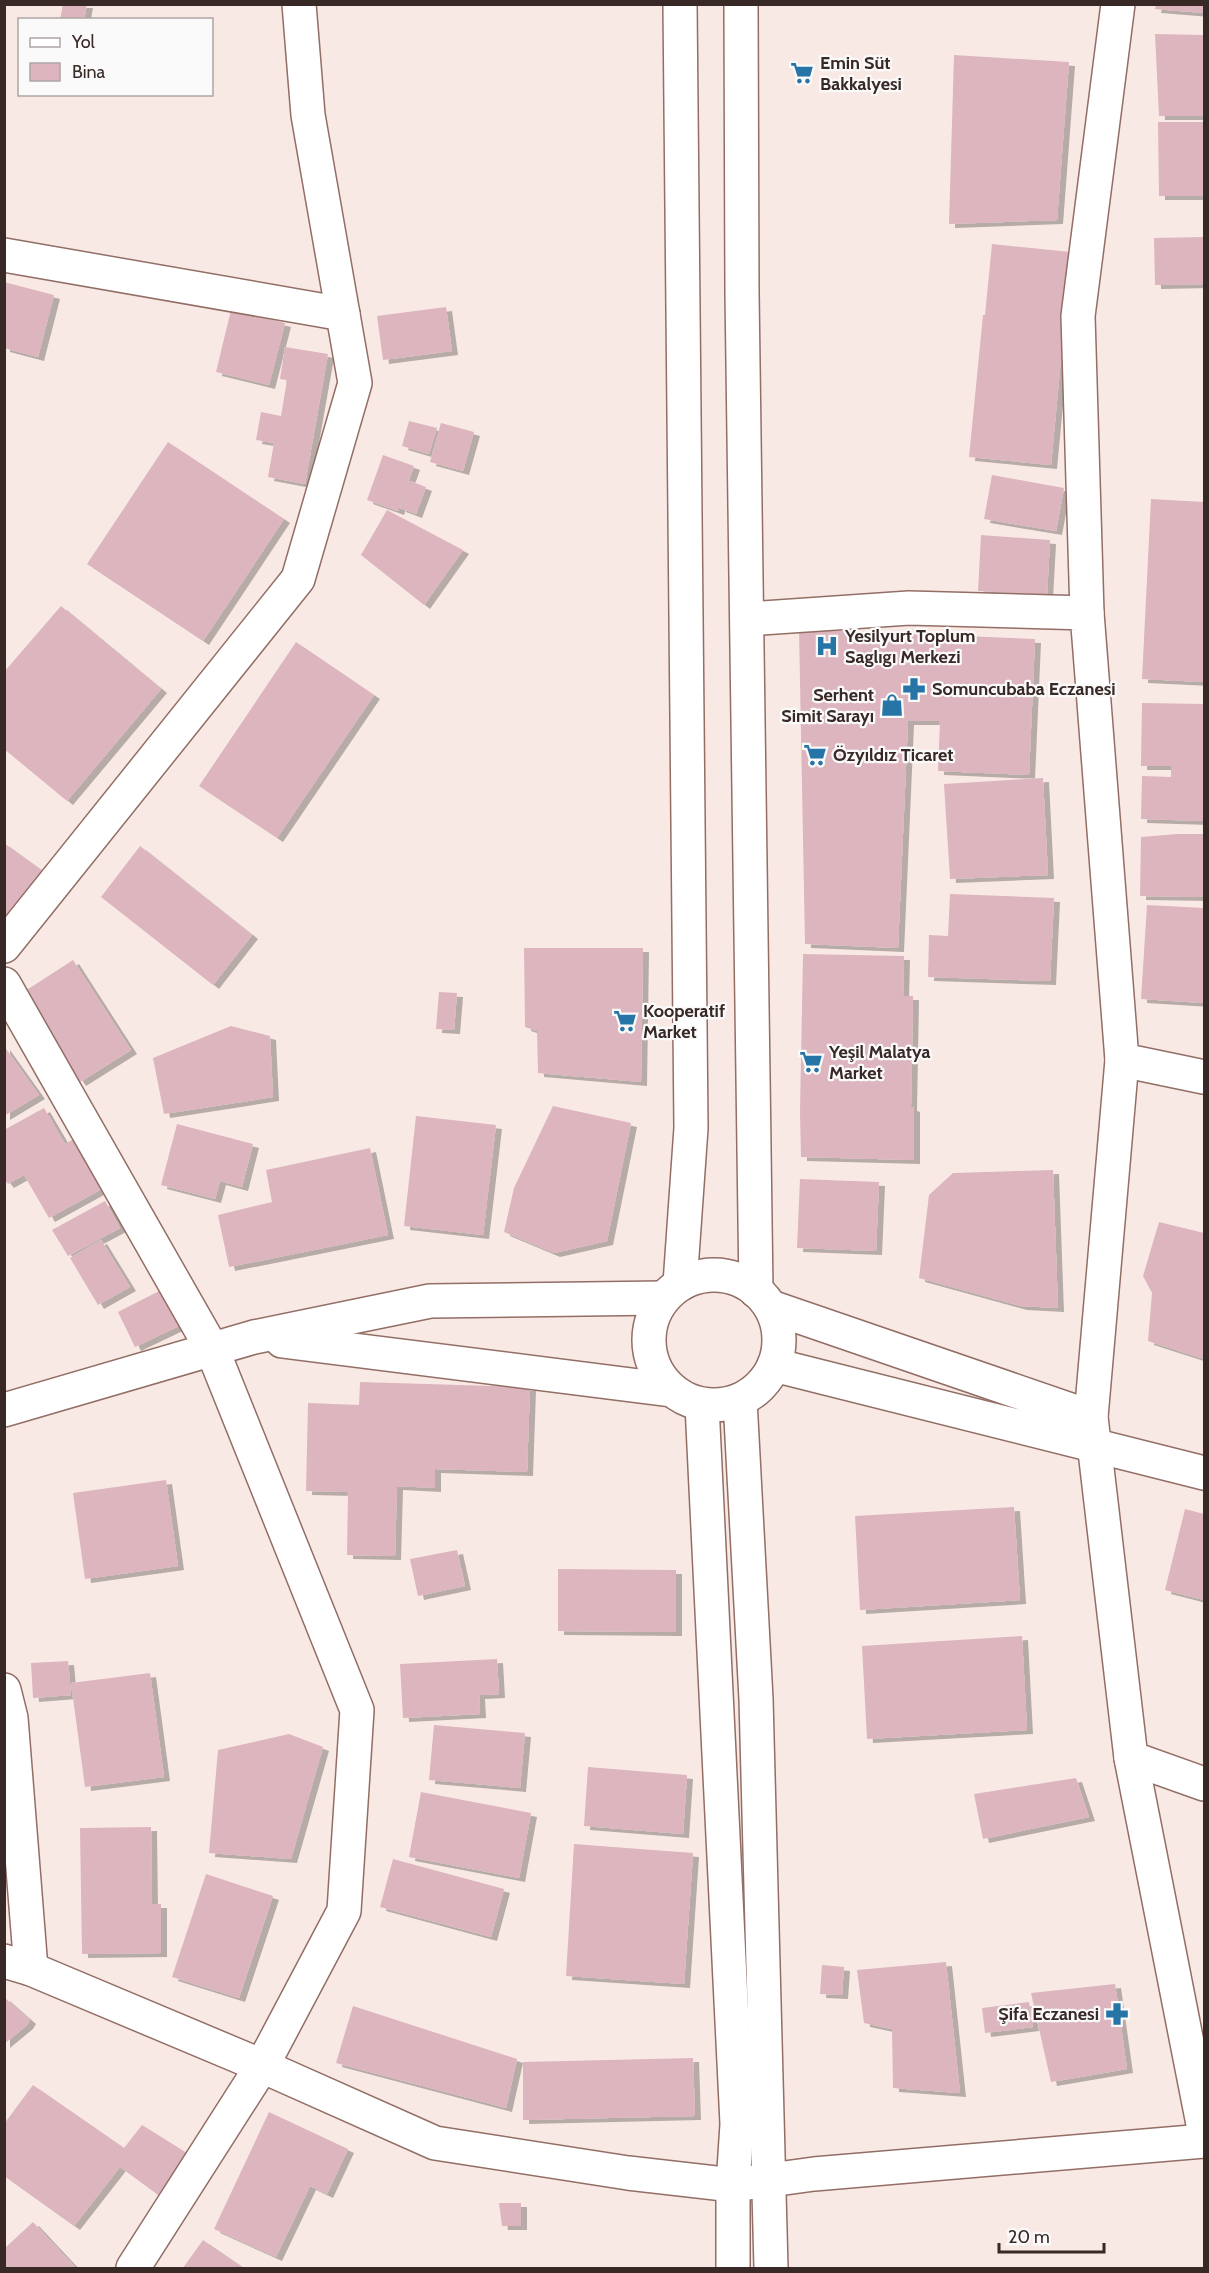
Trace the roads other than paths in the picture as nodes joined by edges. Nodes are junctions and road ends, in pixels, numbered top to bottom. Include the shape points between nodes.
1 (298, 4) edge
2 (680, 4) edge
3 (741, 4) edge
4 (1118, 4) edge
5 (4, 255) edge
6 (343, 314) junction
7 (1087, 613) junction
8 (747, 619) junction
9 (4, 946) edge
10 (4, 984) edge
11 (1122, 1060) junction
12 (1204, 1077) edge
13 (671, 1291) junction
14 (764, 1299) junction
15 (254, 1337) junction
16 (212, 1349) junction
17 (774, 1365) junction
18 (671, 1390) junction
19 (740, 1400) junction
20 (702, 1404) junction
21 (4, 1410) edge
22 (1093, 1432) junction
23 (1204, 1473) edge
24 (4, 1690) edge
25 (1131, 1758) junction
26 (1204, 1784) edge
27 (18, 1965) edge
28 (262, 2066) junction
29 (1204, 2129) edge
30 (1204, 2140) edge
31 (770, 2181) junction
32 (733, 2185) junction
33 (133, 2268) edge
34 (733, 2268) edge
35 (771, 2268) edge

1 - 6 street via 308,115
2 - 13 street via 691,1128
3 - 8 street
4 - 7 street via 1078,316
5 - 6 street
6 - 9 street via 355,383 298,579
7 - 8 street via 909,608
7 - 11 street
8 - 14 street
10 - 16 street
11 - 12 street
11 - 22 street
13 - 14 street via 698,1276 719,1275 739,1280
13 - 15 street via 430,1301
13 - 18 street via 653,1315 648,1335 650,1356 658,1375
14 - 17 street via 779,1328
14 - 22 street
15 - 16 street
15 - 18 street
16 - 21 street
16 - 28 street via 357,1710 344,1911
17 - 19 street via 759,1388
17 - 22 street
18 - 20 street
19 - 20 street
19 - 31 street via 756,1699
20 - 32 street via 737,2124
22 - 23 street
22 - 25 street
24 - 27 street via 11,1718
25 - 26 street
25 - 29 street
27 - 28 street
28 - 32 street via 435,2143
28 - 33 street
30 - 31 street
31 - 32 street
31 - 35 street
32 - 34 street

